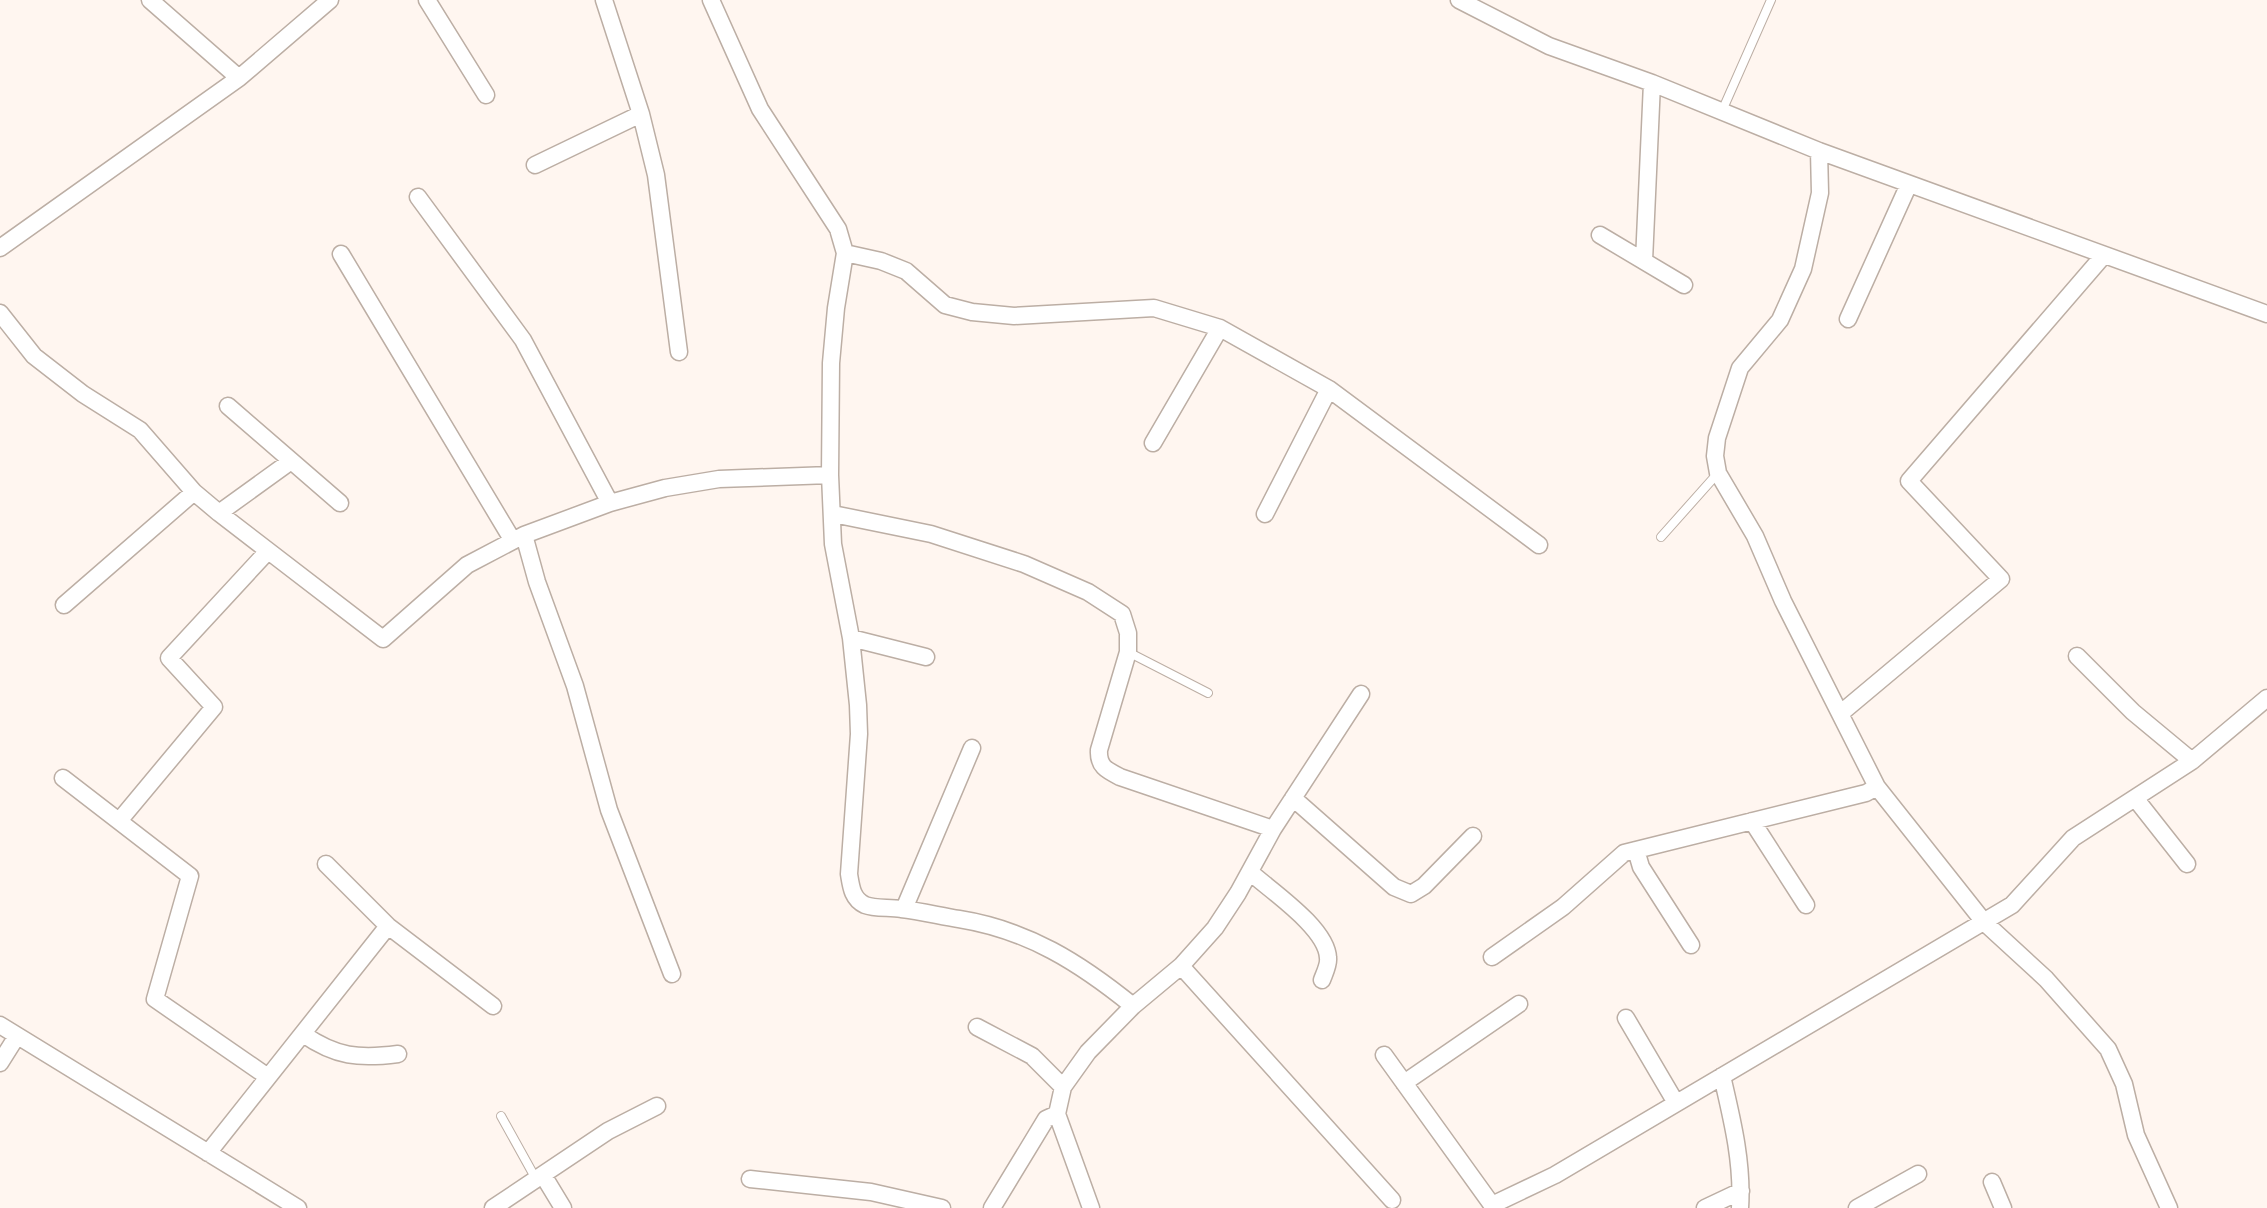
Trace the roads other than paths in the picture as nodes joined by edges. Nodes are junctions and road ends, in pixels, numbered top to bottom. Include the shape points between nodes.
1 (150, 0) edge
2 (330, 0) edge
3 (427, 0) edge
4 (604, 0) edge
5 (711, 0) edge
6 (1459, 0) edge
7 (1771, 0) edge
8 (239, 78) junction
9 (1652, 83) junction
10 (486, 95) dead end
11 (1722, 111) junction
12 (641, 114) junction
13 (1819, 151) junction
14 (535, 165) dead end
15 (1909, 184) junction
16 (418, 197) dead end
17 (1600, 235) dead end
18 (0, 248) edge
19 (845, 253) junction
20 (341, 254) dead end
21 (2104, 255) junction
22 (1644, 261) junction
23 (1684, 285) dead end
24 (0, 312) edge
25 (2267, 314) edge
26 (1848, 319) dead end
27 (1220, 328) junction
28 (679, 352) dead end
29 (1329, 389) junction
30 (228, 406) dead end
31 (1153, 444) dead end
32 (291, 461) junction
33 (1718, 472) junction
34 (830, 475) junction
35 (194, 492) junction
36 (339, 503) dead end
37 (610, 503) junction
38 (219, 513) junction
39 (833, 514) junction
40 (1265, 514) dead end
41 (1661, 537) dead end
42 (518, 538) junction
43 (1539, 545) dead end
44 (267, 552) junction
45 (64, 605) dead end
46 (851, 638) junction
47 (1128, 652) junction
48 (2077, 656) dead end
49 (926, 657) dead end
50 (1208, 693) dead end
51 (1361, 694) dead end
52 (2267, 698) edge
53 (1841, 713) junction
54 (972, 748) dead end
55 (2192, 761) junction
56 (63, 778) dead end
57 (1877, 787) junction
58 (1293, 798) junction
59 (2135, 798) junction
60 (119, 821) junction
61 (1752, 821) junction
62 (1273, 829) junction
63 (1473, 836) dead end
64 (1636, 850) junction
65 (326, 864) dead end
66 (2187, 864) dead end
67 (1250, 872) junction
68 (1806, 905) dead end
69 (904, 909) junction
70 (1984, 922) junction
71 (388, 926) junction
72 (1691, 945) dead end
73 (1492, 957) dead end
74 (1181, 966) junction
75 (672, 974) dead end
76 (1322, 980) dead end
77 (1519, 1004) dead end
78 (493, 1006) dead end
79 (1132, 1006) junction
80 (1626, 1018) dead end
81 (0, 1025) edge
82 (977, 1027) dead end
83 (303, 1034) junction
84 (17, 1036) junction
85 (398, 1054) dead end
86 (1384, 1055) dead end
87 (0, 1063) edge
88 (1722, 1076) junction
89 (268, 1077) junction
90 (1404, 1083) junction
91 (1063, 1087) junction
92 (1676, 1104) junction
93 (657, 1106) dead end
94 (1057, 1114) junction
95 (501, 1116) dead end
96 (208, 1153) junction
97 (1918, 1174) dead end
98 (540, 1177) junction
99 (750, 1179) dead end
100 (1992, 1182) dead end
101 (1741, 1191) junction
102 (1392, 1200) dead end
103 (298, 1208) edge
104 (493, 1208) edge
105 (563, 1208) edge
106 (942, 1208) edge
107 (992, 1208) edge
108 (1091, 1208) edge
109 (1705, 1208) edge
110 (1740, 1208) edge
111 (1857, 1208) edge
112 (2003, 1208) edge
113 (2169, 1208) edge

1 - 8 street
2 - 8 street
3 - 10 street
4 - 12 street
5 - 19 street via 760,110 838,230
6 - 9 street via 1549,46
7 - 11 lane
8 - 18 street
9 - 11 street
9 - 22 street
11 - 13 street
12 - 14 street
12 - 28 street via 656,175
13 - 15 street
13 - 33 street via 1820,193 1803,269 1779,320 1740,369 1717,438
15 - 21 street
15 - 26 street
16 - 37 street via 523,340
17 - 22 street
19 - 27 street via 906,271 945,305 972,312 1014,316 1154,308
19 - 34 street via 831,363
20 - 42 street
21 - 25 street
21 - 53 street via 1909,481 2001,579
22 - 23 street
24 - 35 street via 34,356 83,394 140,430
27 - 29 street
27 - 31 street
29 - 40 street
29 - 43 street
30 - 32 street
32 - 36 street
32 - 38 street
33 - 41 lane
33 - 53 street via 1755,536
34 - 37 street via 719,479
34 - 39 street
35 - 38 street
35 - 45 street
37 - 42 street
38 - 44 street
39 - 46 street via 833,544
39 - 47 street via 941,537 1024,564 1088,592 1122,614
42 - 44 street via 467,565 383,639
42 - 75 street via 575,686 609,810
44 - 60 street via 169,658 214,706
46 - 49 street
46 - 69 street via 859,734 849,874 852,890 858,901 867,906
47 - 50 lane
47 - 62 street via 1099,750 1105,770
48 - 55 street via 2133,712
51 - 58 street
52 - 55 street
53 - 57 street
54 - 69 street
55 - 59 street
56 - 60 street
57 - 61 street
57 - 70 street
58 - 62 street
58 - 63 street via 1394,887 1411,894 1424,886
59 - 66 street
59 - 70 street via 2073,838 2012,905
60 - 89 street via 190,876 155,999
61 - 64 street
61 - 68 street
62 - 67 street
64 - 72 street via 1641,867
64 - 73 street via 1624,853 1563,907
65 - 71 street
67 - 74 street via 1215,928
67 - 76 street via 1310,924 1324,942 1329,959
69 - 79 street via 1012,931 1076,963
70 - 88 street
70 - 113 street via 2046,979 2108,1049 2124,1084 2136,1135
71 - 78 street
71 - 83 street
74 - 79 street
74 - 102 street
77 - 90 street
79 - 91 street via 1088,1052
80 - 92 street
81 - 84 street
82 - 91 street via 1032,1056
83 - 85 street via 340,1054 368,1058
83 - 89 street
84 - 87 street
84 - 96 street
86 - 90 street
88 - 92 street
88 - 101 street via 1734,1129
89 - 96 street
90 - 92 street via 1492,1205 1555,1176
91 - 94 street
93 - 98 street via 608,1131
94 - 107 street via 1046,1119
94 - 108 street
95 - 98 lane
96 - 103 street
97 - 111 street
98 - 104 street
98 - 105 street
99 - 106 street via 871,1192
100 - 112 street
101 - 109 street
101 - 110 street

